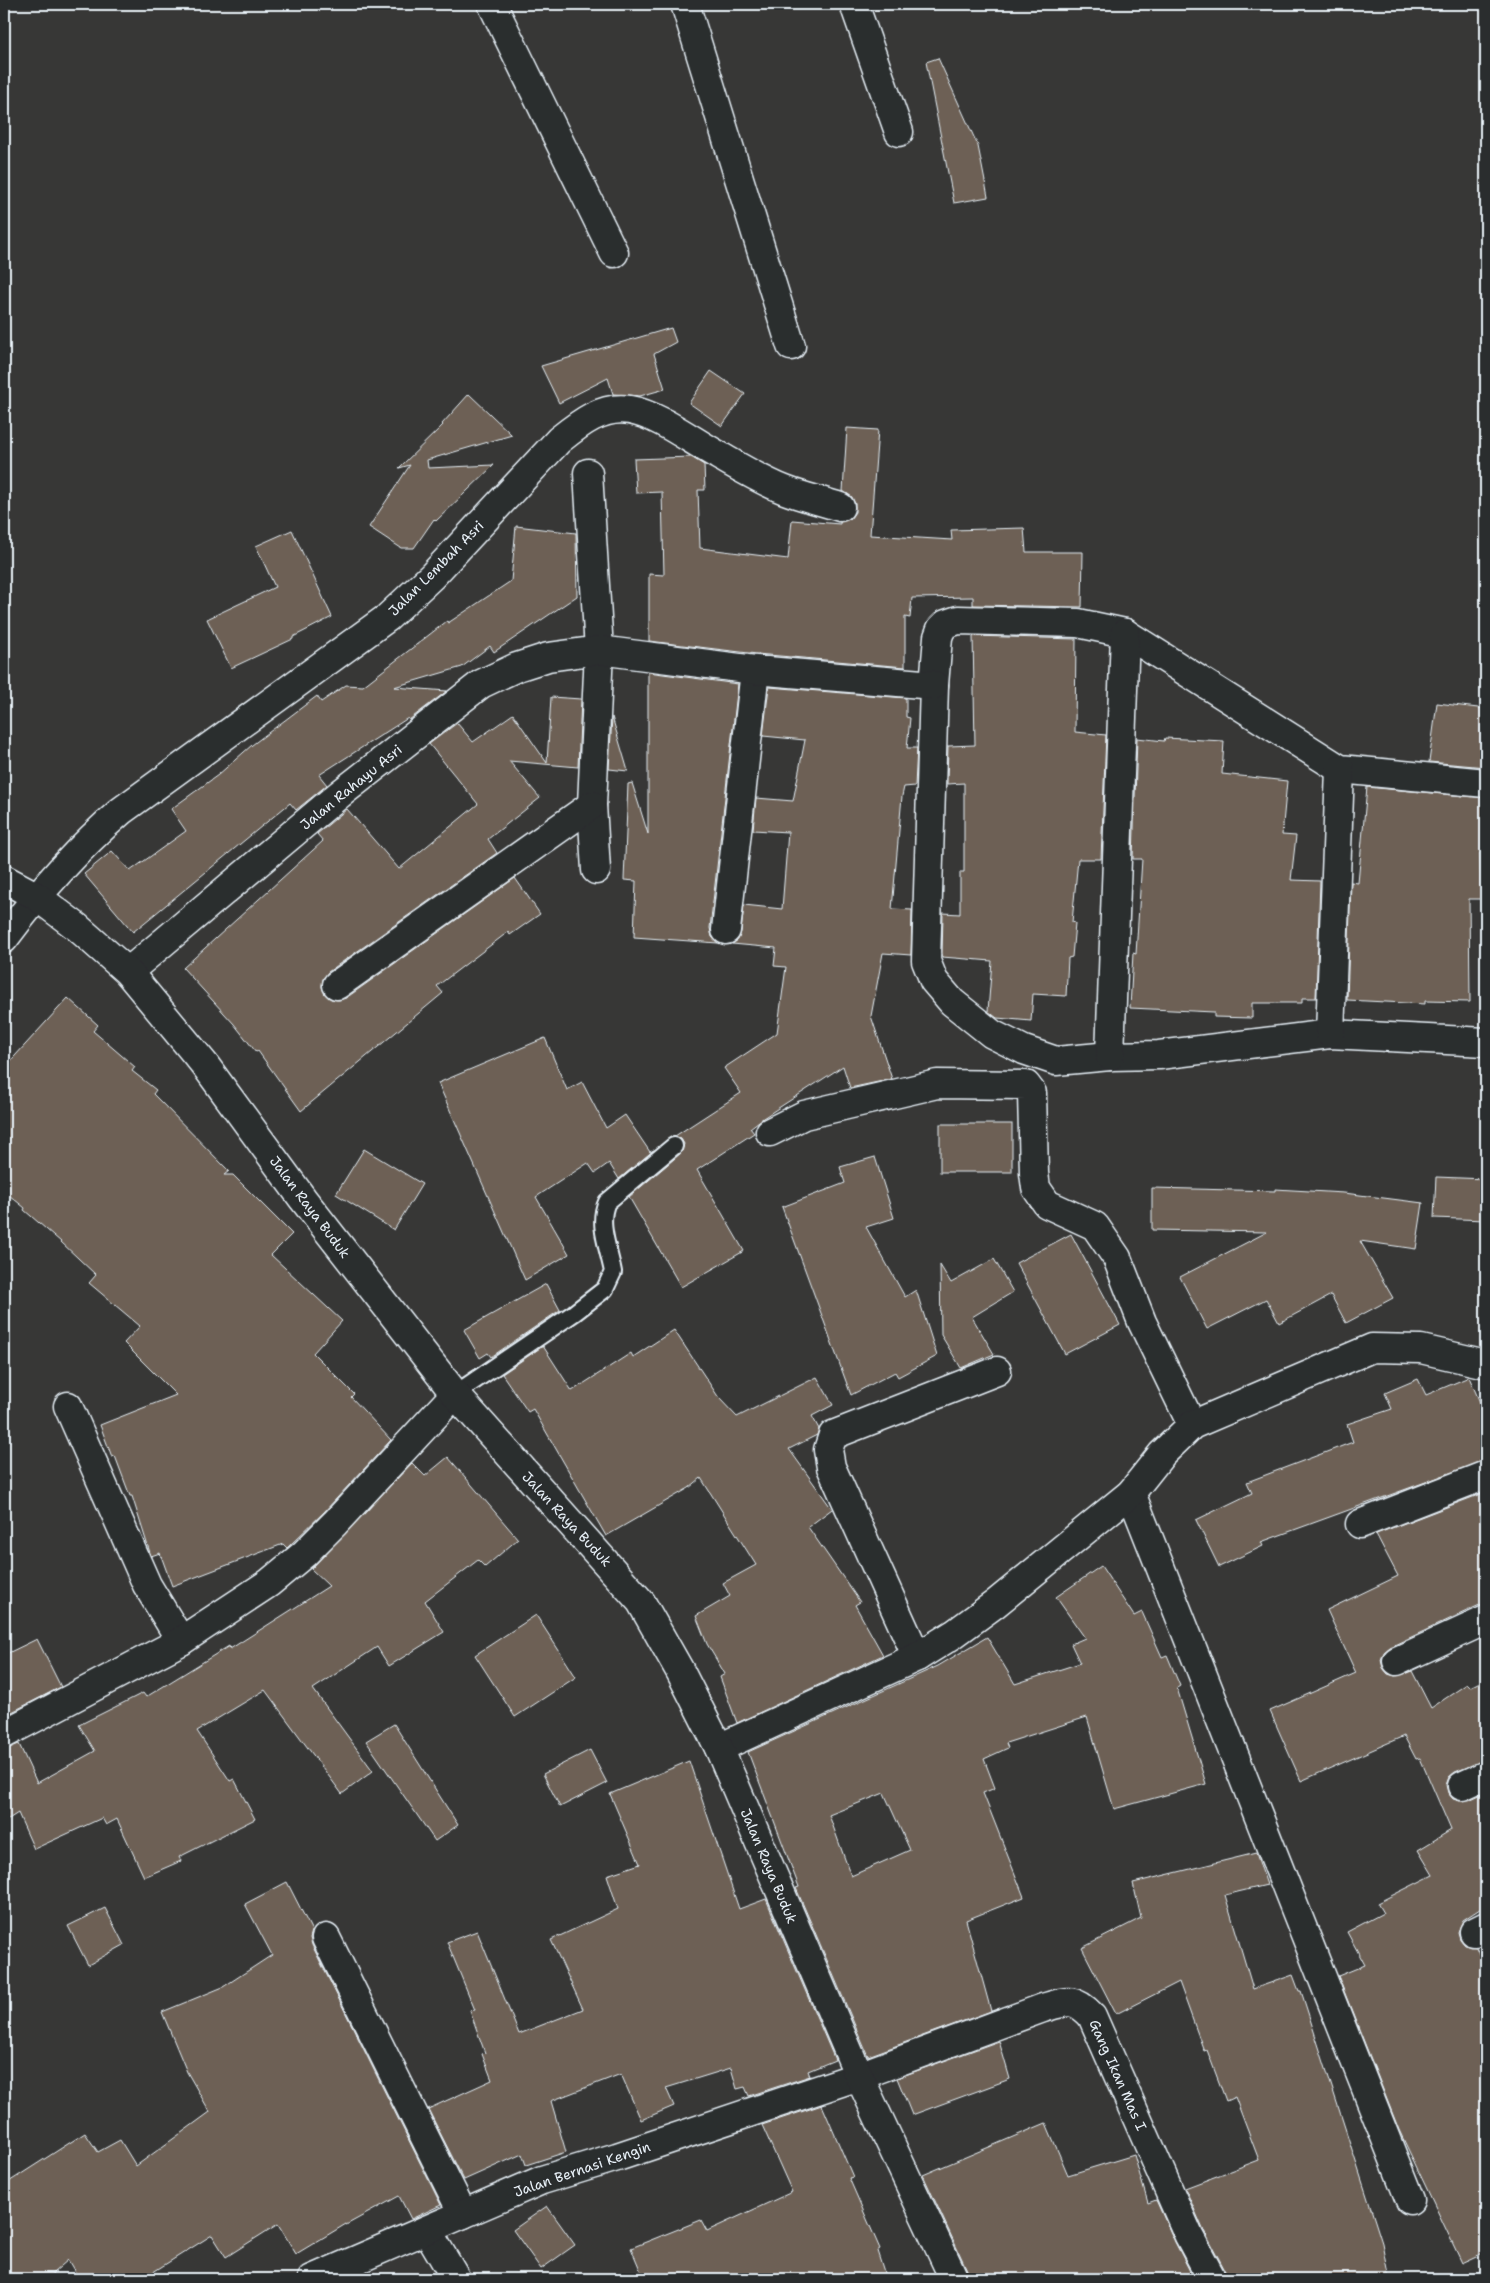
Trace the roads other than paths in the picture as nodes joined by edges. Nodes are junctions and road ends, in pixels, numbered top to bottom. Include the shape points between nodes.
1 (492, 4) edge
2 (685, 4) edge
3 (854, 4) edge
4 (899, 132) dead end
5 (614, 253) dead end
6 (792, 346) dead end
7 (588, 473) dead end
8 (840, 507) dead end
9 (1126, 633) junction
10 (599, 650) junction
11 (755, 670) junction
12 (934, 685) junction
13 (1340, 769) junction
14 (1486, 784) edge
15 (592, 805) junction
16 (596, 870) dead end
17 (4, 879) edge
18 (36, 896) junction
19 (726, 930) dead end
20 (4, 939) edge
21 (128, 972) junction
22 (337, 985) dead end
23 (1330, 1034) junction
24 (1486, 1042) edge
25 (1110, 1056) junction
26 (770, 1132) dead end
27 (674, 1146) dead end
28 (1486, 1364) edge
29 (997, 1371) dead end
30 (455, 1394) junction
31 (68, 1406) dead end
32 (1192, 1425) junction
33 (1486, 1475) edge
34 (1131, 1492) junction
35 (1360, 1524) dead end
36 (1486, 1620) edge
37 (181, 1641) junction
38 (917, 1657) junction
39 (1397, 1661) dead end
40 (4, 1734) edge
41 (719, 1748) junction
42 (326, 1938) dead end
43 (859, 2076) junction
44 (1410, 2200) dead end
45 (463, 2214) junction
46 (427, 2230) junction
47 (312, 2279) edge
48 (456, 2279) edge
49 (954, 2279) edge
50 (1212, 2279) edge

1 - 5 street
2 - 6 street
3 - 4 street
7 - 10 street
8 - 18 street, Jalan Lembah Asri via 785,490 720,457 660,421 630,410 610,410 595,415 559,440 432,576 387,618 121,811 91,837
9 - 12 street via 1078,623 951,621 941,629 938,637
9 - 13 street
9 - 25 street
10 - 11 street, Jalan Rahayu Asri
10 - 15 street
10 - 21 street, Jalan Rahayu Asri via 548,657 481,684 340,794
11 - 12 street, Jalan Rahayu Asri
11 - 19 street
12 - 25 street via 926,961 934,981 952,1002 992,1034 1024,1050 1056,1061
13 - 14 street
13 - 23 street
15 - 16 street
15 - 22 street
17 - 18 street, Jalan Raya Buduk
18 - 20 street, Jalan Lembah Asri
18 - 21 street, Jalan Raya Buduk
21 - 30 street, Jalan Raya Buduk via 205,1066 303,1199
23 - 24 street
23 - 25 street via 1160,1055
26 - 32 street via 804,1115 937,1084 1026,1085 1032,1094 1036,1188 1047,1204 1095,1226 1117,1258 1142,1322
27 - 30 lane via 607,1202 602,1212 613,1272 605,1289
28 - 32 street via 1421,1349 1372,1348
29 - 38 street via 833,1435 828,1450 831,1467
30 - 37 street via 304,1554 268,1584
30 - 41 street, Jalan Raya Buduk via 641,1602
31 - 37 street via 147,1585
32 - 34 street via 1162,1454
33 - 35 street
34 - 38 street via 995,1604
34 - 44 street
36 - 39 street
37 - 40 street
38 - 41 street
41 - 43 street, Jalan Raya Buduk
42 - 45 street
43 - 45 street, Jalan Bernasi Kengin via 542,2180
43 - 49 street, Jalan Raya Buduk
43 - 50 street, Gang Ikan Mas I via 1043,2008 1060,2003 1081,2004 1092,2016 1189,2236
45 - 46 street, Jalan Bernasi Kengin
46 - 47 street, Jalan Bernasi Kengin
46 - 48 street

